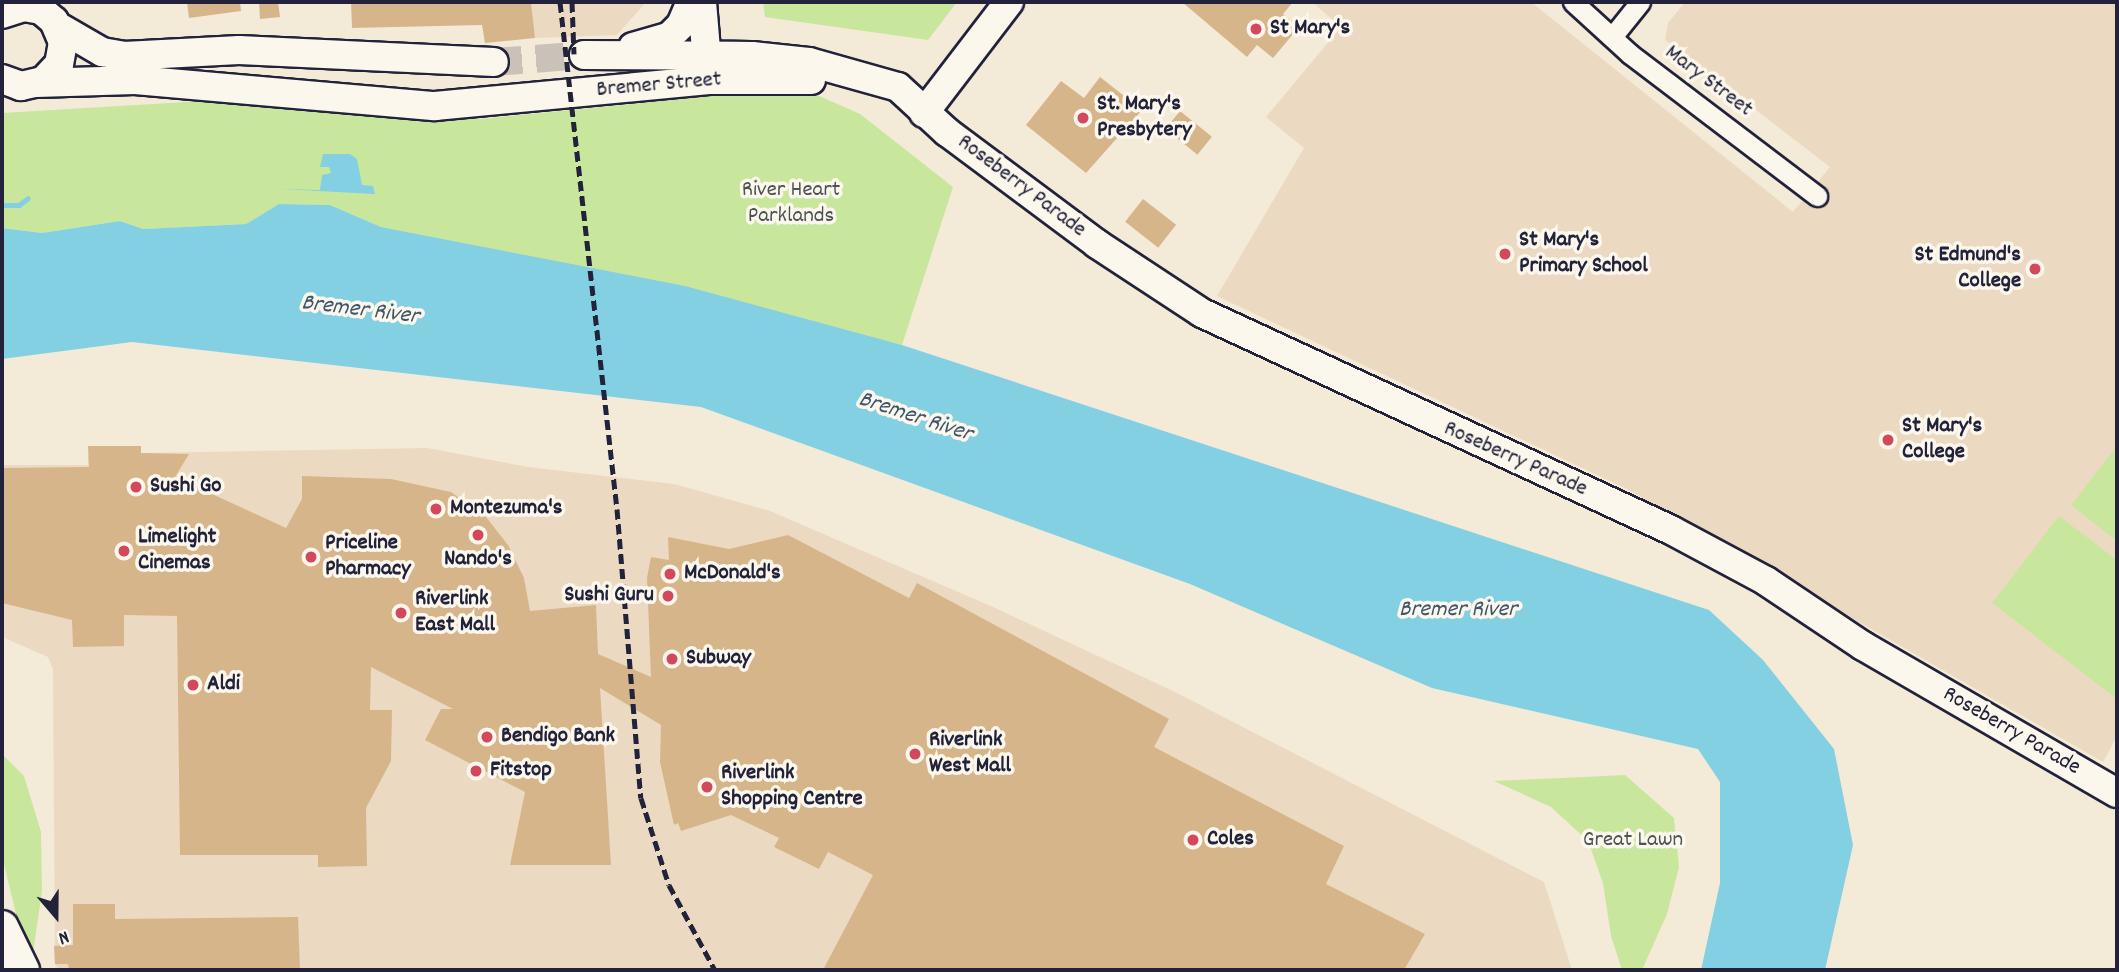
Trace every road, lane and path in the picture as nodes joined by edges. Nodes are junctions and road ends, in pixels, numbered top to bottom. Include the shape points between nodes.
1 (691, 2) edge
2 (702, 2) edge
3 (719, 2) edge
4 (1009, 2) edge
5 (1573, 2) edge
6 (1640, 2) edge
7 (12, 7) edge
8 (58, 18) edge
9 (1612, 37) junction
10 (494, 62) tunnel mouth
11 (717, 68) junction
12 (17, 84) edge
13 (924, 113) junction
14 (1817, 196) dead end
15 (2117, 793) edge
16 (2, 927) edge
17 (23, 970) edge

1 - 11 street, Bremer Street via 681,25 668,37 587,55
2 - 11 street
3 - 11 street
4 - 13 street
5 - 9 street, Mary Street
6 - 9 street
7 - 8 street via 41,10
8 - 10 street via 102,52 124,56 239,50
8 - 12 street via 63,42 59,64
9 - 14 street, Mary Street
11 - 12 street, Bremer Street via 435,106 135,80
11 - 13 street, Bremer Street via 826,82
13 - 15 street, Roseberry Parade via 1097,244 1202,313 1671,530 1766,581 1875,653
16 - 17 main road

